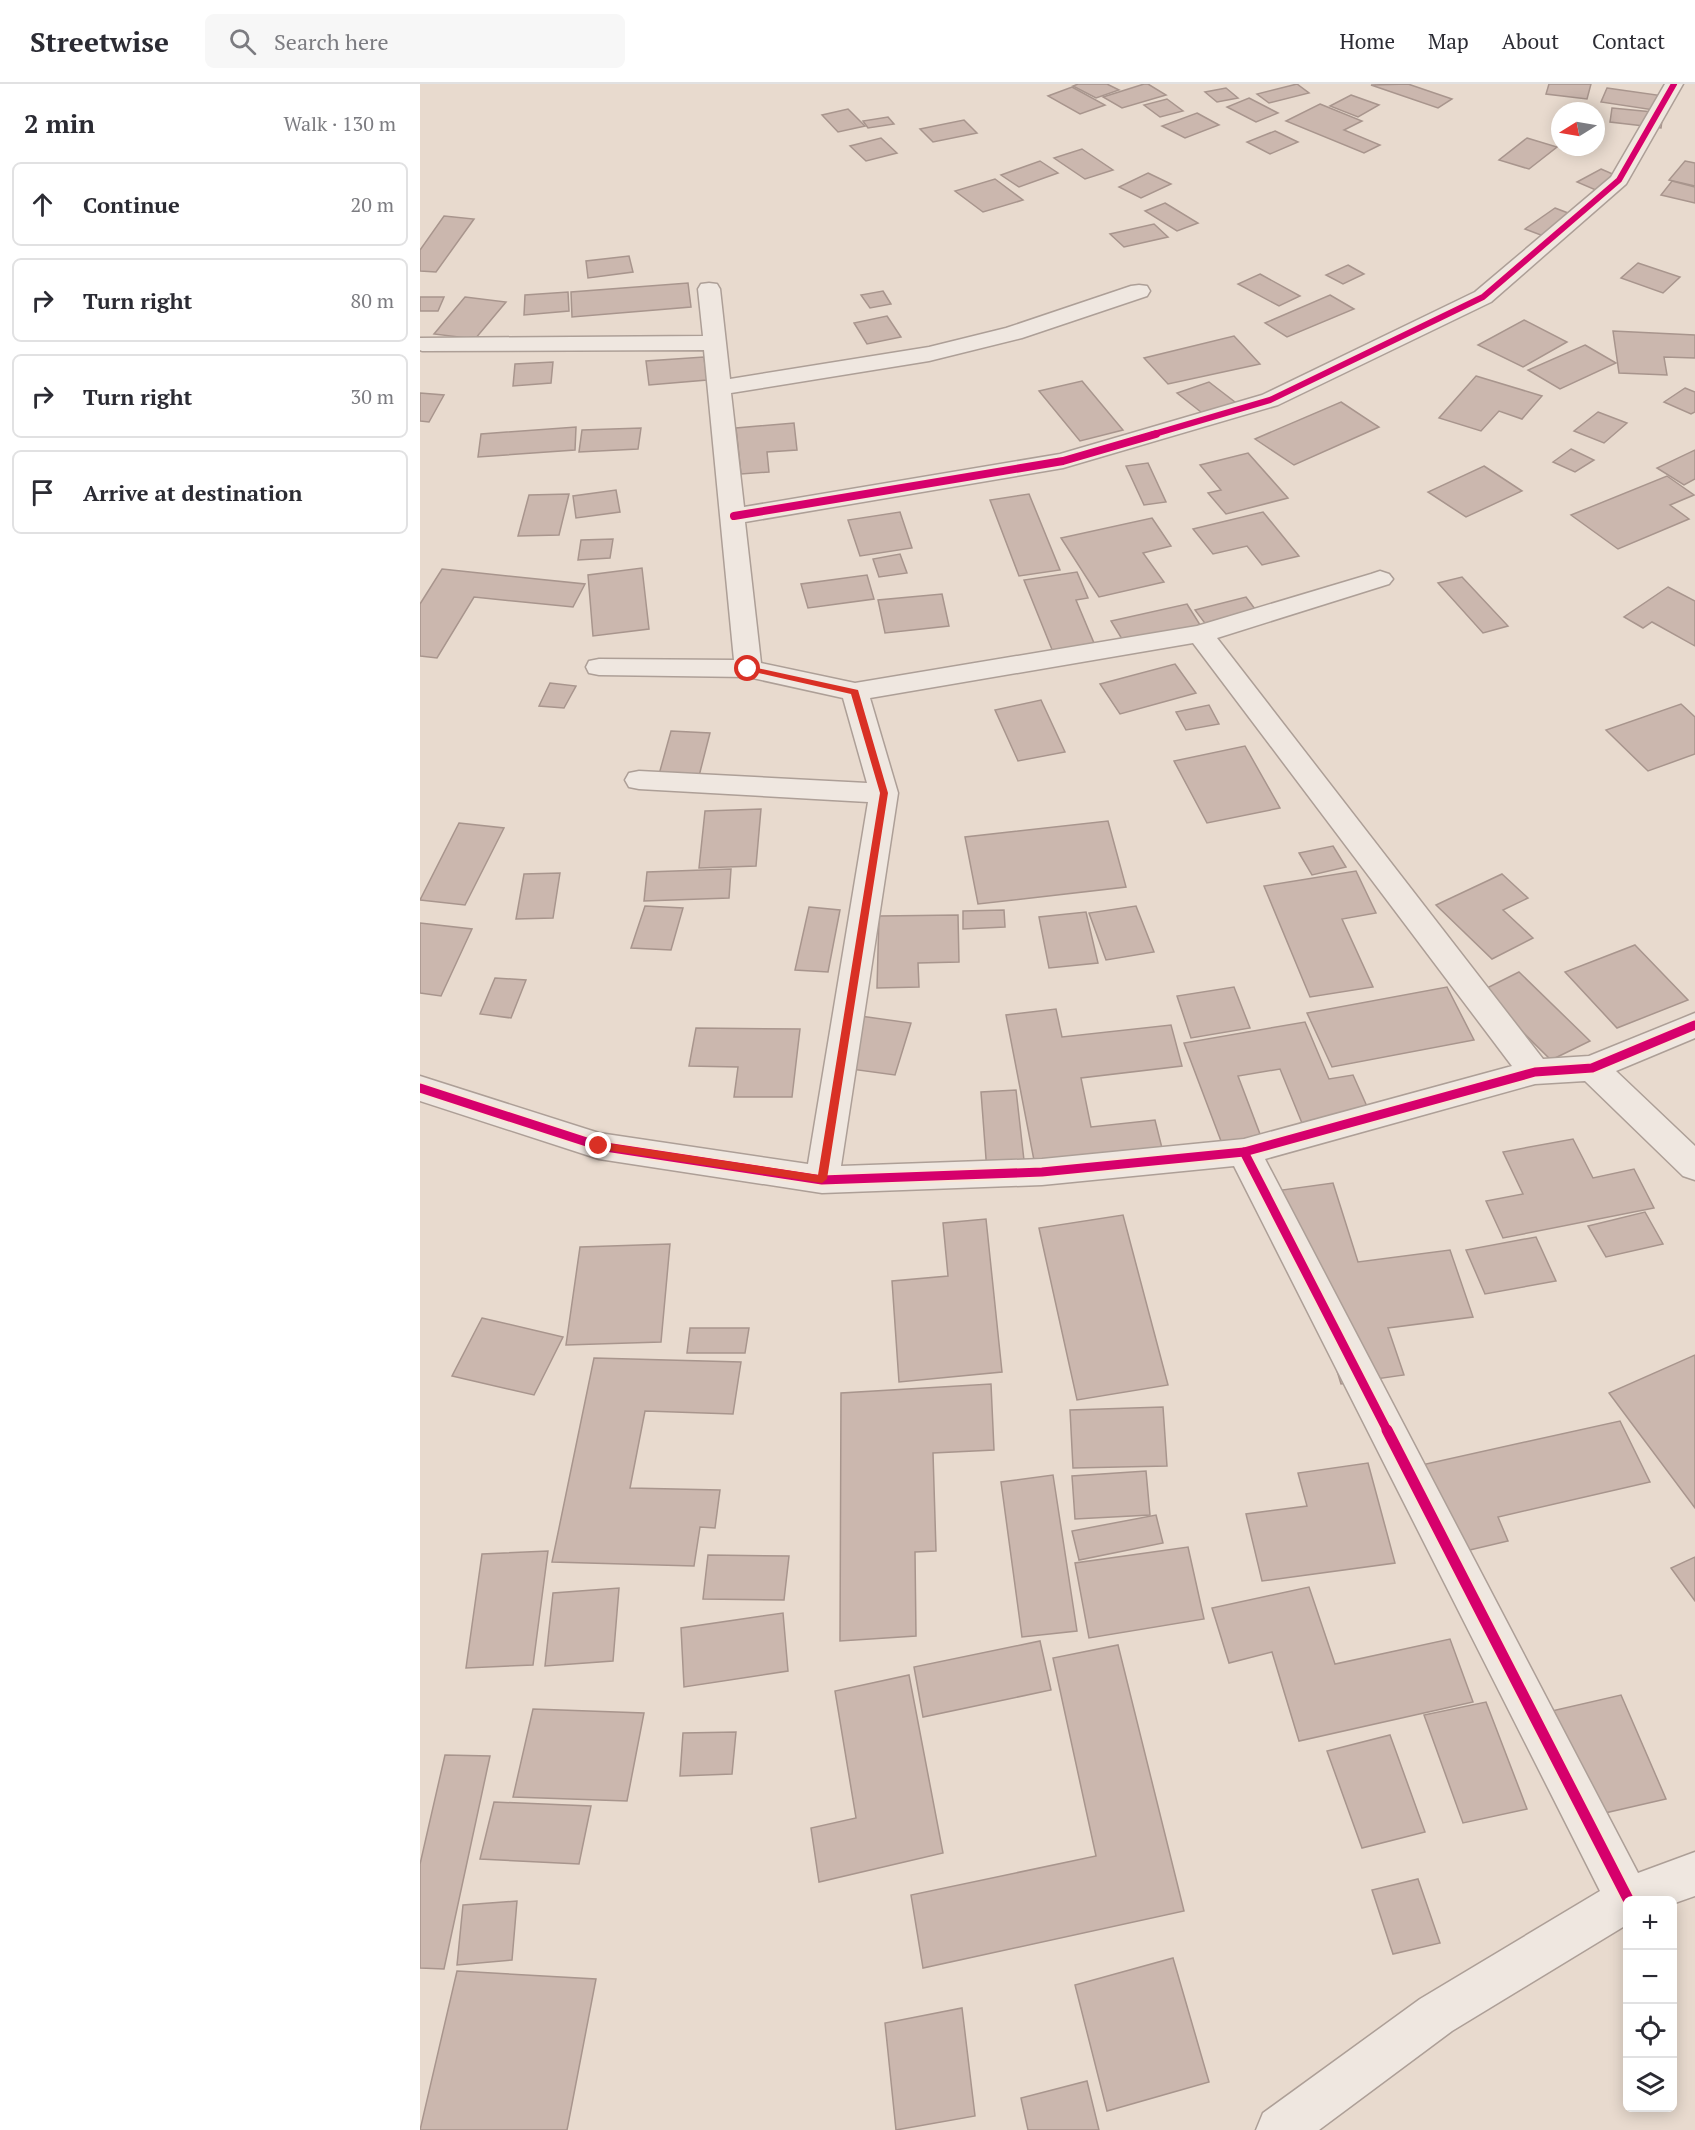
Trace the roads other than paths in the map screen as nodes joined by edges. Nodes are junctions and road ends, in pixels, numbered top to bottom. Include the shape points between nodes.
1 (1674, 84) edge
2 (709, 289) dead end
3 (1139, 291) dead end
4 (715, 343) junction
5 (422, 344) dead end
6 (719, 388) junction
7 (734, 516) junction
8 (1380, 579) dead end
9 (1200, 634) junction
10 (599, 667) dead end
11 (748, 669) junction
12 (855, 692) junction
13 (639, 780) dead end
14 (884, 793) junction
15 (1695, 1025) edge
16 (1592, 1068) junction
17 (1535, 1072) junction
18 (420, 1088) edge
19 (1244, 1152) junction
20 (1695, 1167) edge
21 (822, 1179) junction
22 (1695, 1874) edge
23 (1626, 1896) edge
24 (1636, 1896) edge
25 (1623, 1902) edge
26 (1280, 2130) edge

1 - 7 street via 1619,180 1484,297 1270,400 1063,461
2 - 4 street
3 - 6 street via 1014,333 929,354
4 - 5 street
4 - 6 street
6 - 7 street
7 - 11 street
8 - 9 street
9 - 12 street
9 - 17 street
10 - 11 street
11 - 12 street
12 - 14 street
13 - 14 street
14 - 21 street
15 - 16 street
16 - 17 street
16 - 20 street
17 - 19 street
18 - 21 street via 599,1146
19 - 21 street via 1042,1172
19 - 23 street
22 - 24 street
25 - 26 street via 1436,2015

